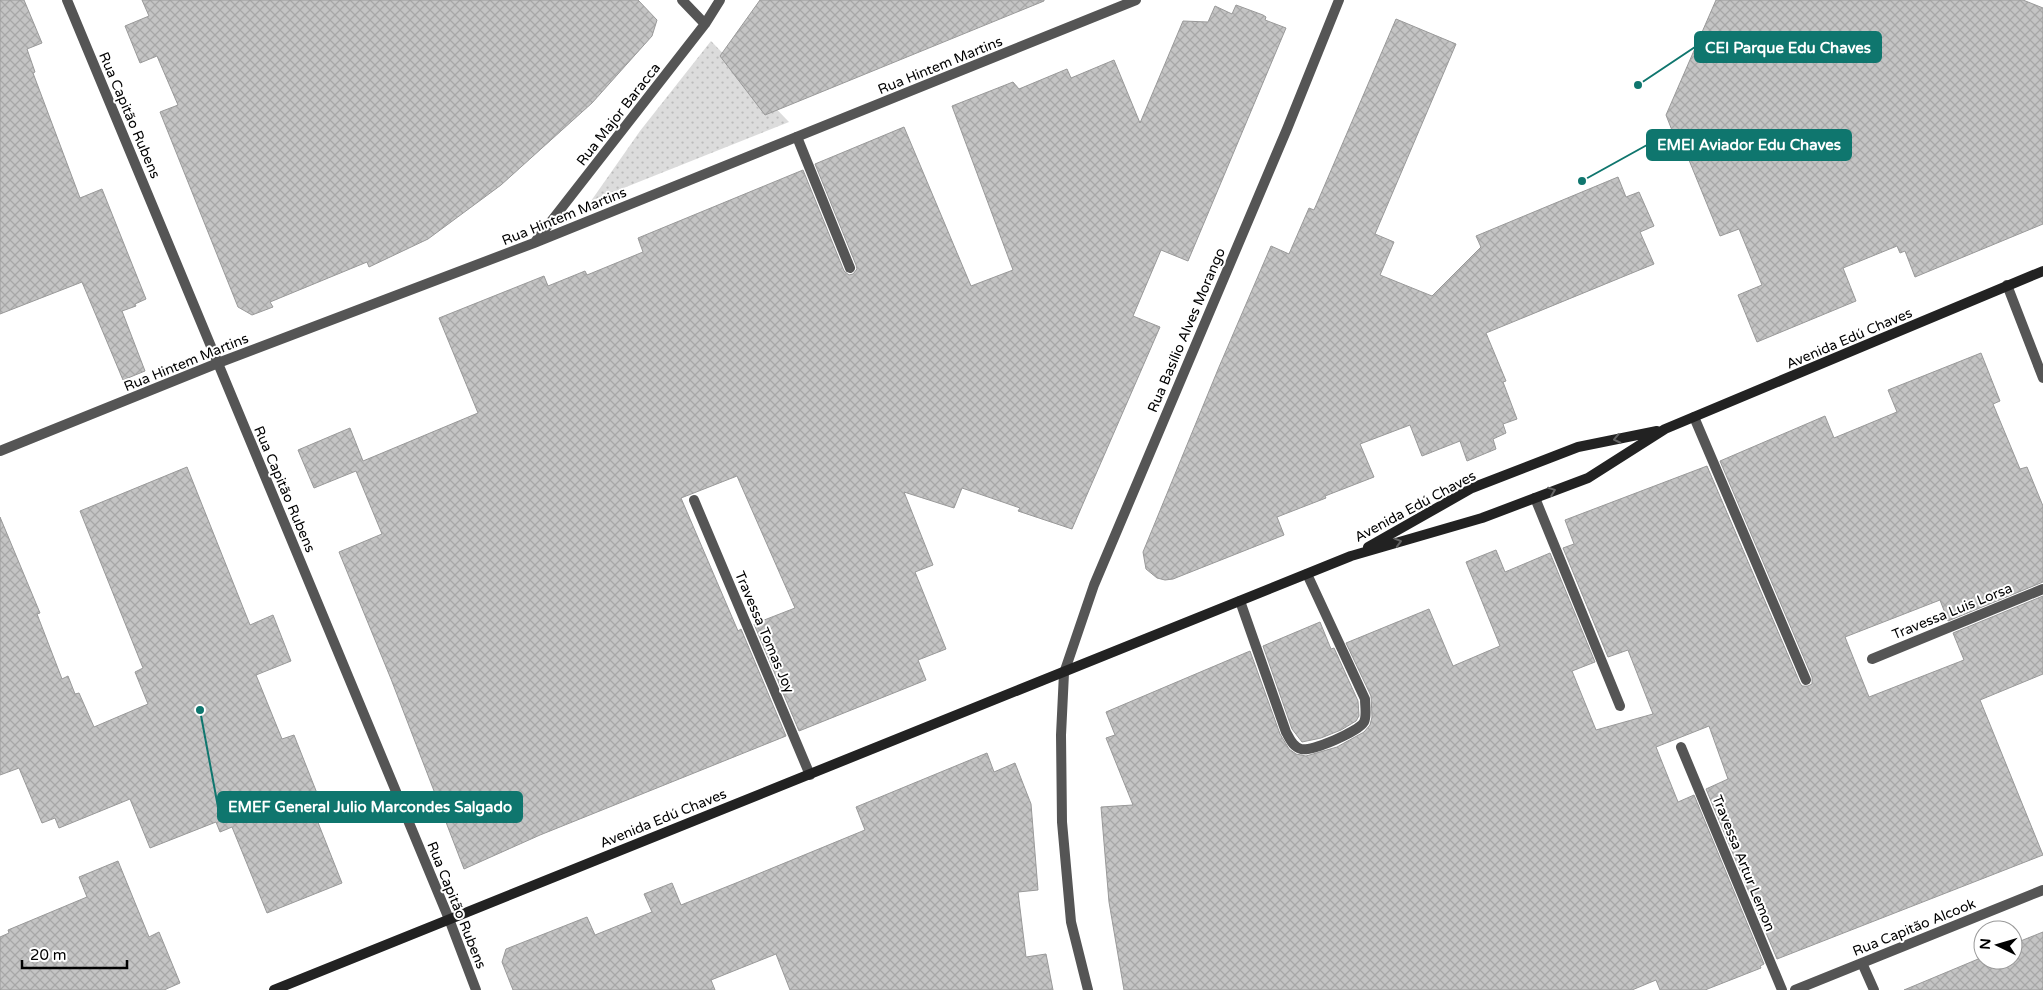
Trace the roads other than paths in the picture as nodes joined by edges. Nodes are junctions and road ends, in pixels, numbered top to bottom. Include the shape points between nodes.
1 (67, 0) edge
2 (682, 0) edge
3 (720, 0) edge
4 (1136, 0) edge
5 (1339, 0) edge
6 (705, 24) junction
7 (797, 138) junction
8 (534, 243) junction
9 (850, 268) dead end
10 (2043, 271) edge
11 (2007, 285) junction
12 (218, 363) junction
13 (2043, 378) edge
14 (1694, 417) junction
15 (1665, 429) junction
16 (0, 451) edge
17 (1535, 498) junction
18 (694, 500) dead end
19 (1351, 556) junction
20 (1307, 574) junction
21 (2043, 589) edge
22 (1240, 601) junction
23 (1872, 659) dead end
24 (1064, 673) junction
25 (1806, 680) dead end
26 (1620, 706) dead end
27 (1681, 746) dead end
28 (810, 775) junction
29 (2043, 890) edge
30 (449, 919) junction
31 (1862, 963) junction
32 (274, 990) edge
33 (476, 990) edge
34 (1088, 990) edge
35 (1782, 990) edge
36 (1795, 990) edge
37 (1874, 990) edge

1 - 12 street, Rua Capitão Rubens
2 - 6 street
3 - 6 street, Rua Major Baracca
4 - 7 street, Rua Hintem Martins
5 - 24 street, Rua Basílio Alves Morango via 1094,585
6 - 8 street, Rua Major Baracca
7 - 8 street, Rua Hintem Martins
7 - 9 street
8 - 12 street, Rua Hintem Martins
10 - 11 main road, Avenida Edú Chaves
11 - 13 street
11 - 14 main road, Avenida Edú Chaves
12 - 16 street, Rua Hintem Martins
12 - 30 street, Rua Capitão Rubens
14 - 15 main road, Avenida Edú Chaves
14 - 25 street
17 -> 15 main road, Avenida Edú Chaves via 1588,478
15 -> 19 main road, Avenida Edú Chaves via 1578,447 1472,488
19 -> 17 main road, Avenida Edú Chaves via 1482,518
17 - 26 street
18 - 28 street, Travessa Tomas Joy
19 - 20 main road, Avenida Edú Chaves
20 - 22 main road, Avenida Edú Chaves
20 - 22 street via 1365,699 1366,710 1364,722 1357,730 1310,750 1297,748 1286,732
21 - 23 street, Travessa Luis Lorsa
22 - 24 main road, Avenida Edú Chaves
24 - 28 main road, Avenida Edú Chaves
24 - 34 street via 1062,822 1071,922
27 - 35 street, Travessa Artur Lemon
28 - 30 main road, Avenida Edú Chaves
29 - 31 street, Rua Capitão Alcook
30 - 32 main road, Avenida Edú Chaves
30 - 33 street, Rua Capitão Rubens
31 - 36 street, Rua Capitão Alcook
31 - 37 street

